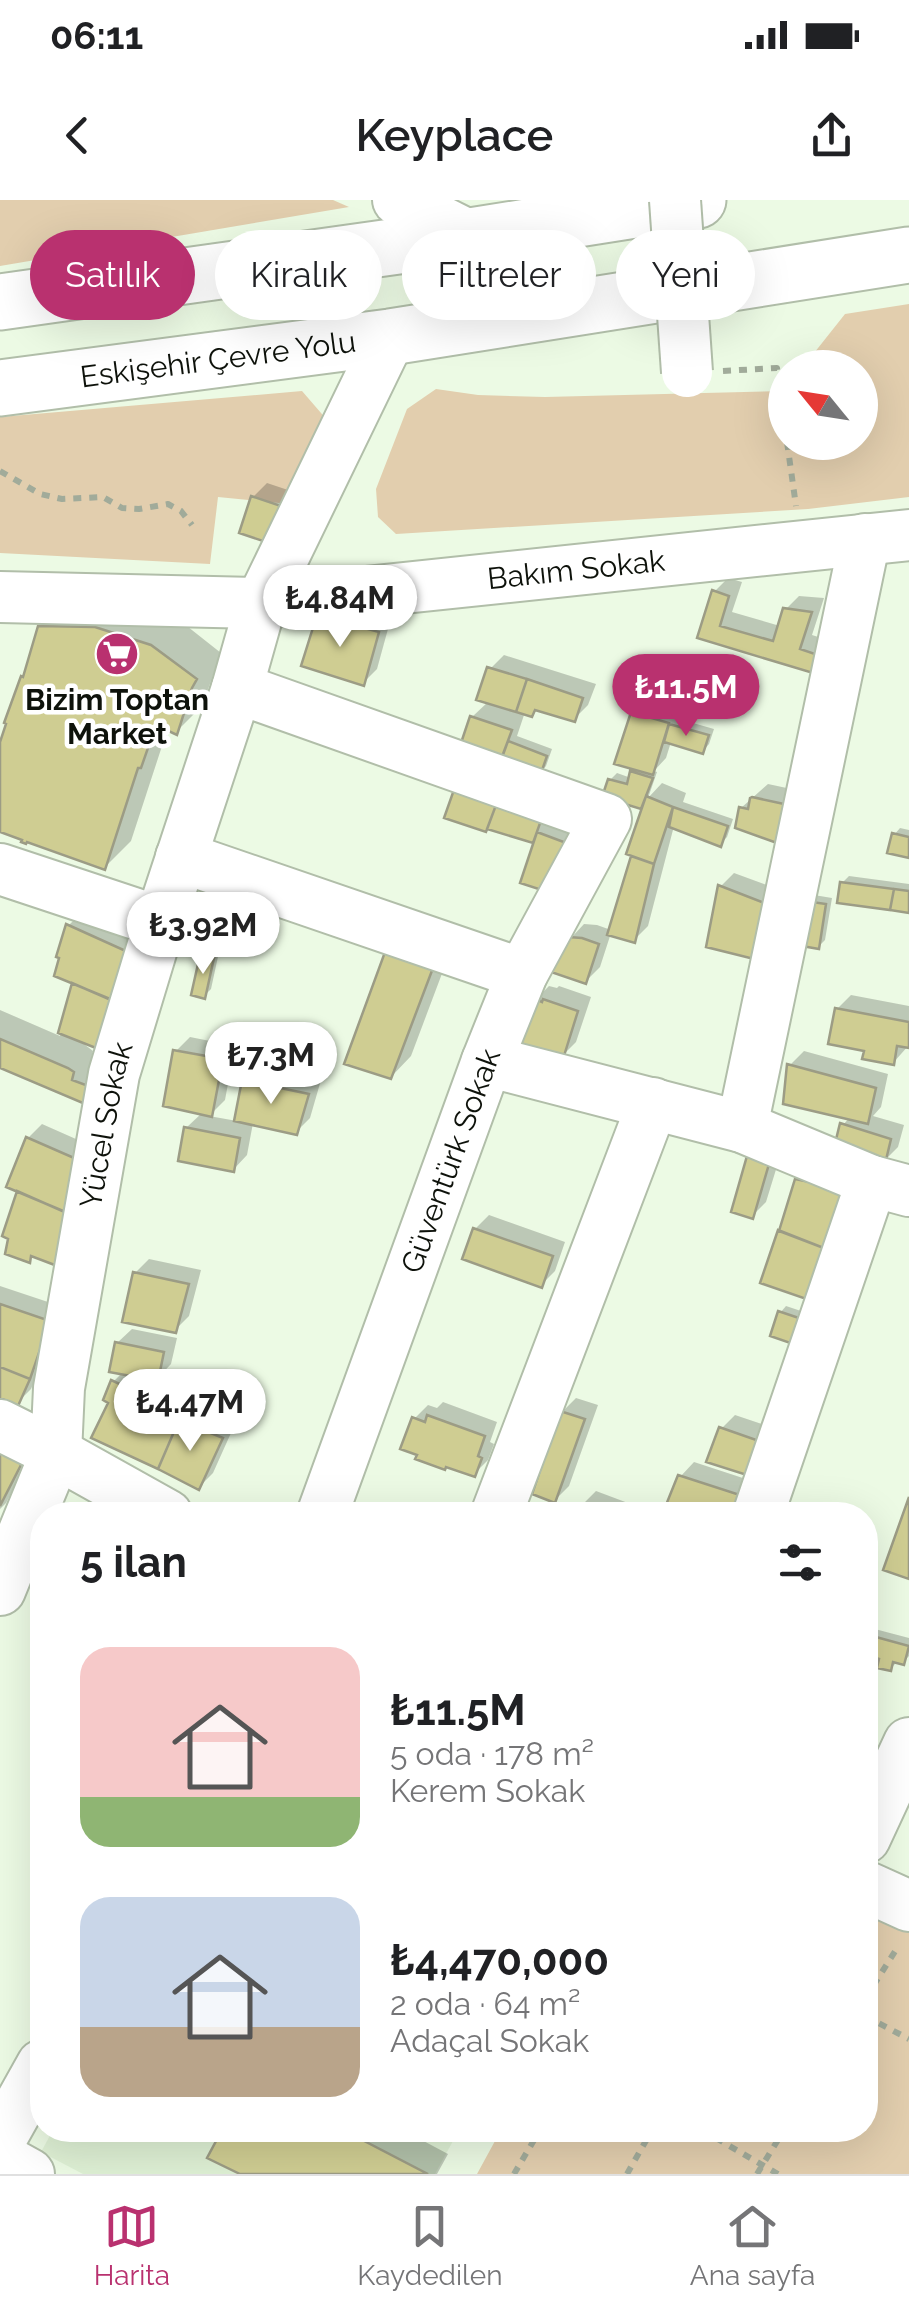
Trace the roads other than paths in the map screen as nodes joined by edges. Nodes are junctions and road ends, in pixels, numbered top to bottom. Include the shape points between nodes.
1 (398, 200) edge
2 (675, 200) edge
3 (698, 200) edge
4 (458, 230) edge
5 (508, 230) edge
6 (402, 246) edge
7 (909, 255) edge
8 (0, 302) edge
9 (390, 337) junction
10 (687, 372) road end
11 (0, 388) edge
12 (887, 537) edge
13 (0, 598) edge
14 (260, 603) junction
15 (237, 688) junction
16 (181, 858) junction
17 (0, 869) edge
18 (160, 922) junction
19 (522, 974) junction
20 (487, 1061) junction
21 (653, 1103) junction
22 (742, 1126) junction
23 (890, 1186) edge
24 (0, 1425) edge
25 (56, 1453) junction
26 (36, 1502) edge
27 (145, 1502) edge
28 (327, 1502) edge
29 (501, 1502) edge
30 (763, 1502) edge
31 (30, 1517) edge
32 (0, 1590) edge
33 (909, 1743) edge
34 (878, 1810) edge
35 (878, 1899) edge
36 (905, 1925) edge
37 (30, 2086) edge
38 (0, 2140) edge
39 (0, 2158) edge
40 (28, 2174) edge

1 - 4 street
2 - 10 street, bridge
3 - 5 highway
6 - 8 highway
7 - 9 highway, Eskişehir Çevre Yolu
9 - 11 highway, Eskişehir Çevre Yolu
9 - 14 street, Yücel Sokak
12 - 14 street, Bakım Sokak
12 - 22 street
13 - 14 street, Bakım Sokak
14 - 15 street, Yücel Sokak
15 - 16 street, Yücel Sokak
15 - 19 street, Güventürk Sokak via 606,819
16 - 18 street, Yücel Sokak
16 - 19 street
17 - 18 street
18 - 25 street, Yücel Sokak via 114,1074 59,1388
19 - 20 street, Güventürk Sokak
20 - 21 street
20 - 28 street, Güventürk Sokak
21 - 22 street
21 - 29 street
22 - 23 street
23 - 30 street
24 - 25 street
25 - 26 street, Yücel Sokak
25 - 27 street
31 - 32 street, Yücel Sokak
33 - 34 street
35 - 36 street
37 - 38 street
39 - 40 street

